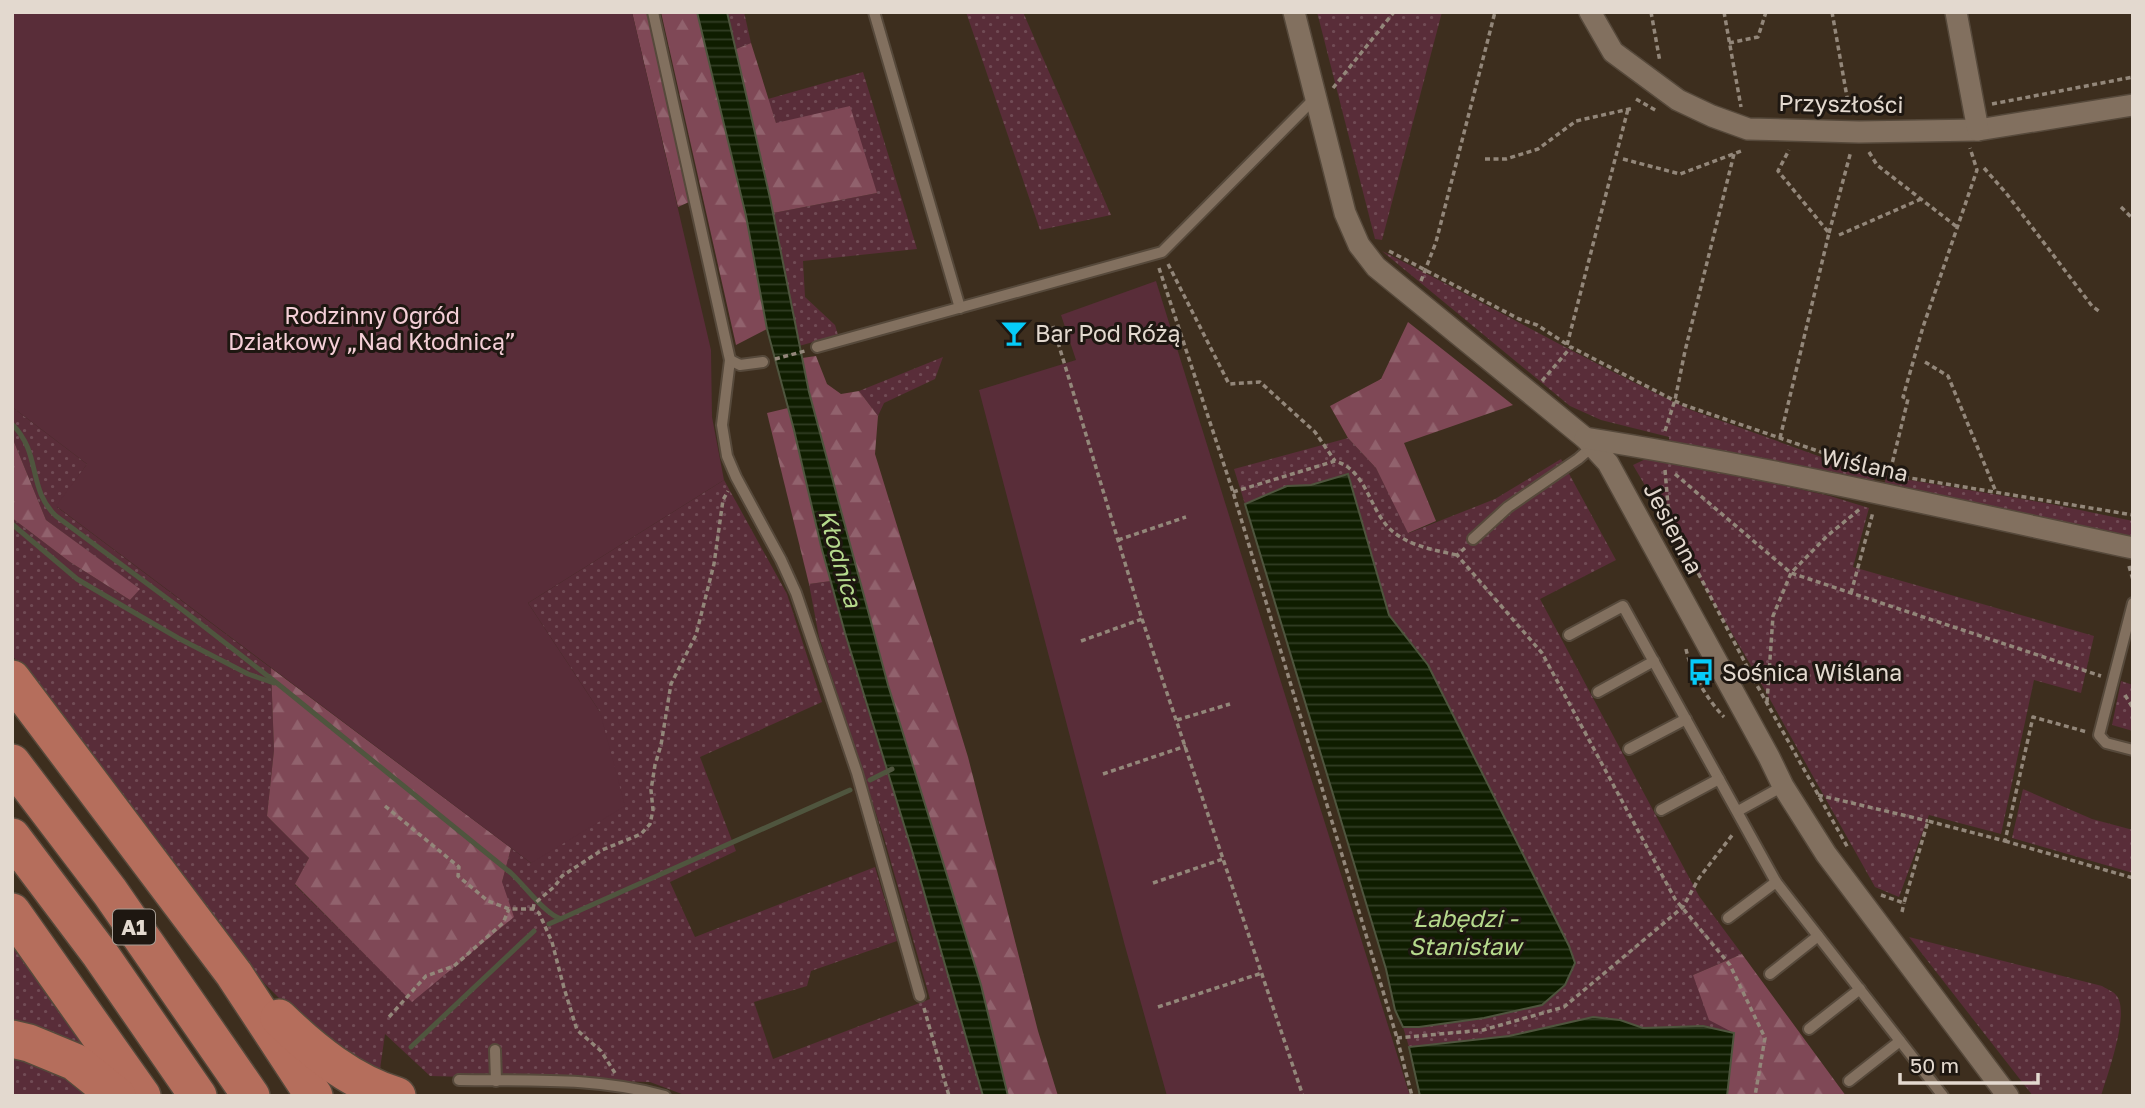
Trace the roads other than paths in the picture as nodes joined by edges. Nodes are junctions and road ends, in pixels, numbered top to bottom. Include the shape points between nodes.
1 (653, 12) edge
2 (874, 12) edge
3 (1294, 12) edge
4 (1590, 12) edge
5 (1956, 12) edge
6 (1322, 96) junction
7 (2133, 105) edge
8 (1967, 130) junction
9 (960, 308) junction
10 (817, 347) road end
11 (730, 360) junction
12 (763, 362) road end
13 (1589, 442) junction
14 (1474, 539) road end
15 (2133, 548) edge
16 (2133, 603) edge
17 (1569, 635) dead end
18 (1654, 661) junction
19 (12, 679) edge
20 (1598, 692) dead end
21 (1686, 719) junction
22 (1629, 750) dead end
23 (2133, 750) edge
24 (12, 763) edge
25 (1719, 779) junction
26 (1783, 786) junction
27 (1661, 810) dead end
28 (1740, 817) junction
29 (12, 837) edge
30 (1776, 882) junction
31 (12, 912) edge
32 (1728, 918) dead end
33 (1818, 936) junction
34 (234, 974) junction
35 (1770, 974) dead end
36 (1860, 989) junction
37 (920, 996) road end
38 (1810, 1029) dead end
39 (12, 1039) edge
40 (1900, 1041) junction
41 (495, 1050) dead end
42 (459, 1080) dead end
43 (496, 1081) junction
44 (1849, 1081) dead end
45 (117, 1096) edge
46 (142, 1096) edge
47 (198, 1096) edge
48 (251, 1096) edge
49 (314, 1096) edge
50 (397, 1096) edge
51 (665, 1096) edge
52 (1943, 1096) edge
53 (2008, 1096) edge

1 - 11 lane
2 - 9 lane
3 - 6 street, Jesienna
4 - 8 street, Przyszłości via 1613,52 1678,100 1748,129
5 - 8 street via 1974,107
6 - 9 lane via 1158,254
6 - 13 street, Jesienna via 1345,213 1359,245 1376,267
7 - 8 street, Przyszłości
9 - 10 lane
11 - 12 lane via 740,365
11 - 37 lane via 722,425 727,456 796,593 857,773
13 - 14 lane via 1578,459 1508,506
13 - 15 street, Wiślana via 1663,450 1878,490
13 - 26 street, Jesienna via 1608,463 1632,505
16 - 23 lane via 2099,735 2106,743
17 - 18 lane via 1623,606
18 - 20 lane
18 - 21 lane
19 - 34 highway
21 - 22 lane
21 - 25 lane
24 - 48 highway, A1 via 110,892
25 - 27 lane
25 - 28 lane
26 - 28 lane
26 - 53 street, Jesienna via 1833,864
28 - 30 lane
29 - 47 highway, A1
30 - 32 lane
30 - 33 lane
31 - 46 highway
33 - 35 lane
33 - 36 lane
34 - 49 highway
34 - 50 highway via 325,1058 357,1079
36 - 38 lane
36 - 40 lane
39 - 45 highway via 75,1062
40 - 44 lane
40 - 52 lane
41 - 43 lane
42 - 43 lane
43 - 51 lane via 593,1083

